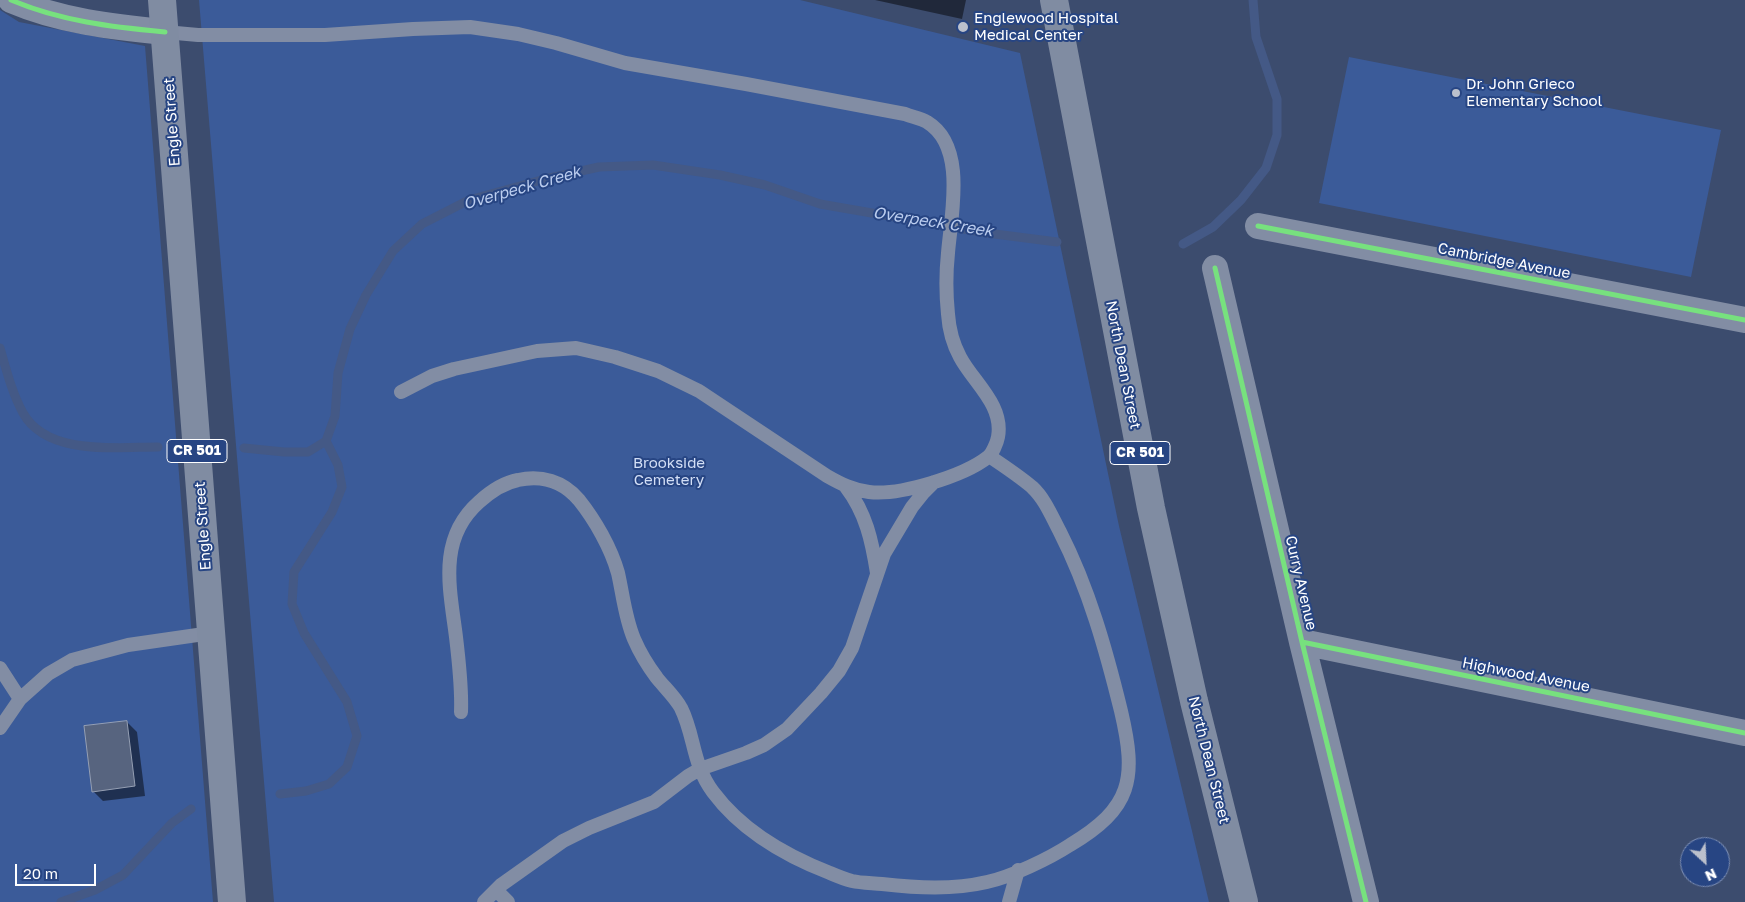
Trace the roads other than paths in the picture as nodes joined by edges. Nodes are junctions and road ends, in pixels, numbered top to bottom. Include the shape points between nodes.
1 (11, 0) edge
2 (162, 0) edge
3 (1054, 0) edge
4 (164, 32) junction
5 (1258, 226) dead end
6 (1215, 268) dead end
7 (1745, 320) edge
8 (401, 392) dead end
9 (989, 456) junction
10 (935, 482) junction
11 (846, 487) junction
12 (878, 576) junction
13 (211, 633) junction
14 (1302, 642) junction
15 (0, 668) edge
16 (20, 698) junction
17 (461, 712) dead end
18 (0, 728) edge
19 (1745, 733) edge
20 (700, 769) junction
21 (1018, 870) junction
22 (496, 890) junction
23 (232, 902) edge
24 (484, 902) edge
25 (508, 902) edge
26 (1009, 902) edge
27 (1244, 902) edge
28 (1366, 902) edge

1 - 4 street via 76,21
2 - 4 main road, Engle Street / CR 501
3 - 27 main road, North Dean Street / CR 501 via 1151,508
4 - 9 lane via 325,35 470,27 518,34 624,63 905,114 927,121 939,132 948,148 953,172 947,256 948,313 952,340 990,400 999,423 998,438
4 - 13 main road, Engle Street / CR 501
5 - 7 street, Cambridge Avenue
6 - 14 street, Curry Avenue
8 - 11 lane via 454,369 537,351 576,348 658,371 699,391
9 - 10 lane via 969,469
9 - 21 lane via 1034,489 1068,549 1088,596 1108,658 1130,767 1124,794 1111,815 1060,851
10 - 11 lane via 896,491 871,492
10 - 12 lane via 899,528 884,554
11 - 12 lane via 856,499 868,527
12 - 20 lane via 852,648 821,693 787,729 764,745
13 - 16 lane via 128,645 72,660 48,674
13 - 23 main road, Engle Street / CR 501
14 - 19 street, Highwood Avenue
14 - 28 street, Curry Avenue
15 - 16 lane
16 - 18 lane
17 - 20 lane via 462,688 448,576 452,544 461,522 492,490 532,477 547,479 576,496 607,546 615,563 633,636 654,674 679,705
20 - 21 lane via 715,794 756,835 808,865 850,881 956,887 991,882
20 - 22 lane via 654,802 563,841
21 - 26 lane
22 - 24 lane
22 - 25 lane

